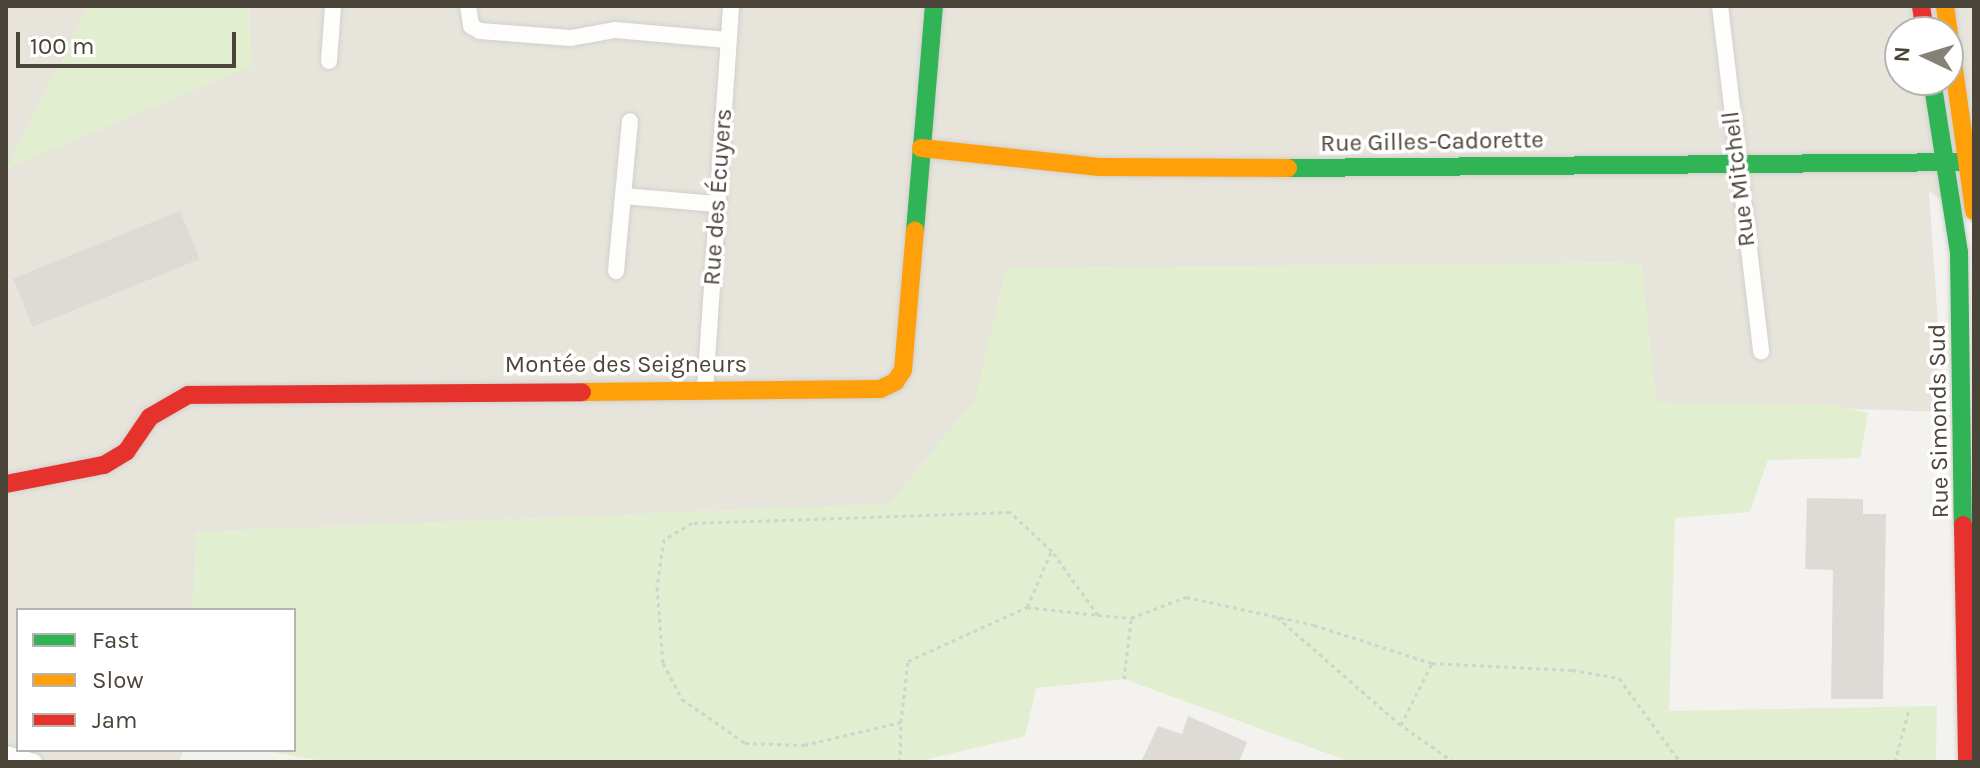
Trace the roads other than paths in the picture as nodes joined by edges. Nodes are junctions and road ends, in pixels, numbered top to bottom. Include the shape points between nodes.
1 (333, 6) edge
2 (468, 6) edge
3 (731, 6) edge
4 (934, 6) edge
5 (1720, 6) edge
6 (1945, 6) edge
7 (728, 40) junction
8 (329, 61) dead end
9 (1935, 96) edge
10 (630, 121) dead end
11 (921, 148) junction
12 (1971, 162) edge
13 (1736, 163) junction
14 (1945, 163) junction
15 (623, 196) junction
16 (717, 204) junction
17 (1974, 211) edge
18 (616, 271) dead end
19 (1761, 352) dead end
20 (1967, 365) edge
21 (705, 389) junction
22 (6, 484) edge
23 (1970, 594) edge
24 (6, 754) edge
25 (34, 762) edge
26 (1967, 762) edge

1 - 8 street
2 - 7 street via 471,26 480,31 571,38 615,30
3 - 7 street, Rue des Écuyers
4 - 11 street, Montée des Seigneurs
5 - 13 street, Rue Mitchell
6 - 12 street
7 - 16 street, Rue des Écuyers
9 - 14 street, Rue Simonds Sud
10 - 15 street
11 - 13 street, Rue Gilles-Cadorette via 1099,167 1185,169
11 - 21 street, Montée des Seigneurs via 903,370 895,382 880,389
12 - 14 street, Rue Gilles-Cadorette
12 - 17 street
13 - 14 street, Rue Gilles-Cadorette
13 - 19 street, Rue Mitchell
14 - 20 street, Rue Simonds Sud via 1959,252
15 - 16 street
15 - 18 street
16 - 21 street, Rue des Écuyers
20 - 23 street, Rue Simonds Sud
21 - 22 street, Montée des Seigneurs via 188,395 150,417 126,452 104,465
23 - 26 street, Rue Simonds Sud
24 - 25 street

